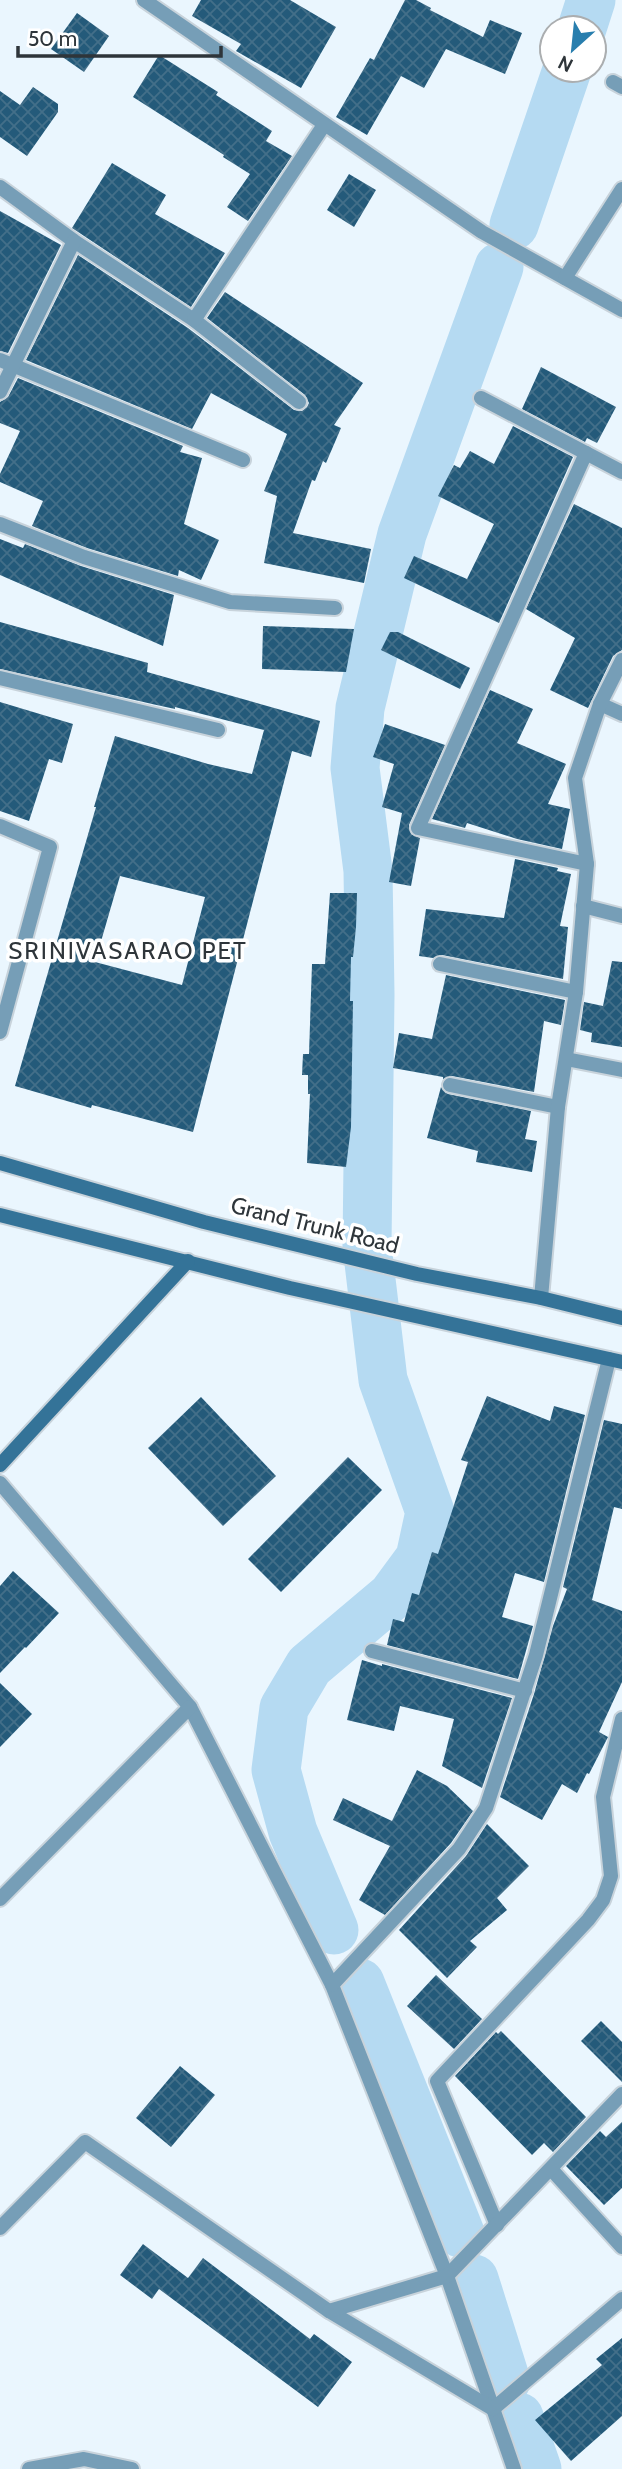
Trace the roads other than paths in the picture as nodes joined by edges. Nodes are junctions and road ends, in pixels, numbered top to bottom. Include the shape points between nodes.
1 (144, 0) edge
2 (324, 125) junction
3 (0, 187) edge
4 (622, 189) edge
5 (74, 241) junction
6 (565, 278) junction
7 (622, 310) edge
8 (194, 320) junction
9 (6, 362) edge
10 (0, 392) edge
11 (481, 398) dead end
12 (299, 402) dead end
13 (586, 453) junction
14 (243, 460) dead end
15 (622, 472) edge
16 (0, 524) edge
17 (335, 608) dead end
18 (622, 660) edge
19 (0, 678) edge
20 (600, 704) junction
21 (622, 714) edge
22 (218, 730) dead end
23 (0, 826) edge
24 (587, 863) junction
25 (583, 906) junction
26 (622, 916) edge
27 (440, 964) dead end
28 (576, 992) junction
29 (0, 1032) edge
30 (566, 1059) junction
31 (622, 1070) edge
32 (450, 1085) dead end
33 (558, 1107) junction
34 (0, 1163) edge
35 (0, 1215) edge
36 (188, 1261) junction
37 (541, 1298) junction
38 (622, 1318) edge
39 (616, 1361) edge
40 (0, 1465) edge
41 (0, 1483) edge
42 (372, 1651) dead end
43 (525, 1691) junction
44 (190, 1707) junction
45 (622, 1719) edge
46 (0, 1899) edge
47 (332, 1985) junction
48 (622, 2094) edge
49 (551, 2169) junction
50 (497, 2225) junction
51 (0, 2228) edge
52 (622, 2247) edge
53 (447, 2276) junction
54 (622, 2299) edge
55 (329, 2311) junction
56 (493, 2409) junction
57 (29, 2469) edge
58 (132, 2469) edge
59 (514, 2469) edge

1 - 2 street
2 - 6 street via 482,232
2 - 8 street
3 - 5 street
4 - 6 street
5 - 8 street
5 - 9 street
6 - 7 street
8 - 12 street
9 - 10 street
9 - 14 street
11 - 13 street
13 - 15 street
13 - 24 street via 418,828
16 - 17 street via 84,557 230,602
18 - 20 street
19 - 22 street
20 - 21 street
20 - 24 street via 575,778
23 - 29 street via 50,847
24 - 25 street
25 - 26 street
25 - 28 street
27 - 28 street
28 - 30 street
30 - 31 street
30 - 33 street
32 - 33 street
33 - 37 street
34 - 37 main road, Grand Trunk Road via 204,1222 417,1274
35 - 36 main road
36 - 39 main road
36 - 40 main road
37 - 38 main road, Grand Trunk Road
39 - 43 street
41 - 44 street
42 - 43 street
43 - 47 street via 486,1808 474,1829
44 - 46 street
44 - 47 street
45 - 50 street via 603,1797 611,1876 603,1900 437,2081
47 - 53 street
48 - 49 street
49 - 50 street
49 - 52 street
50 - 53 street
51 - 55 street via 85,2142
53 - 55 street
53 - 56 street
54 - 56 street
55 - 56 street
56 - 59 street
57 - 58 street via 83,2459

